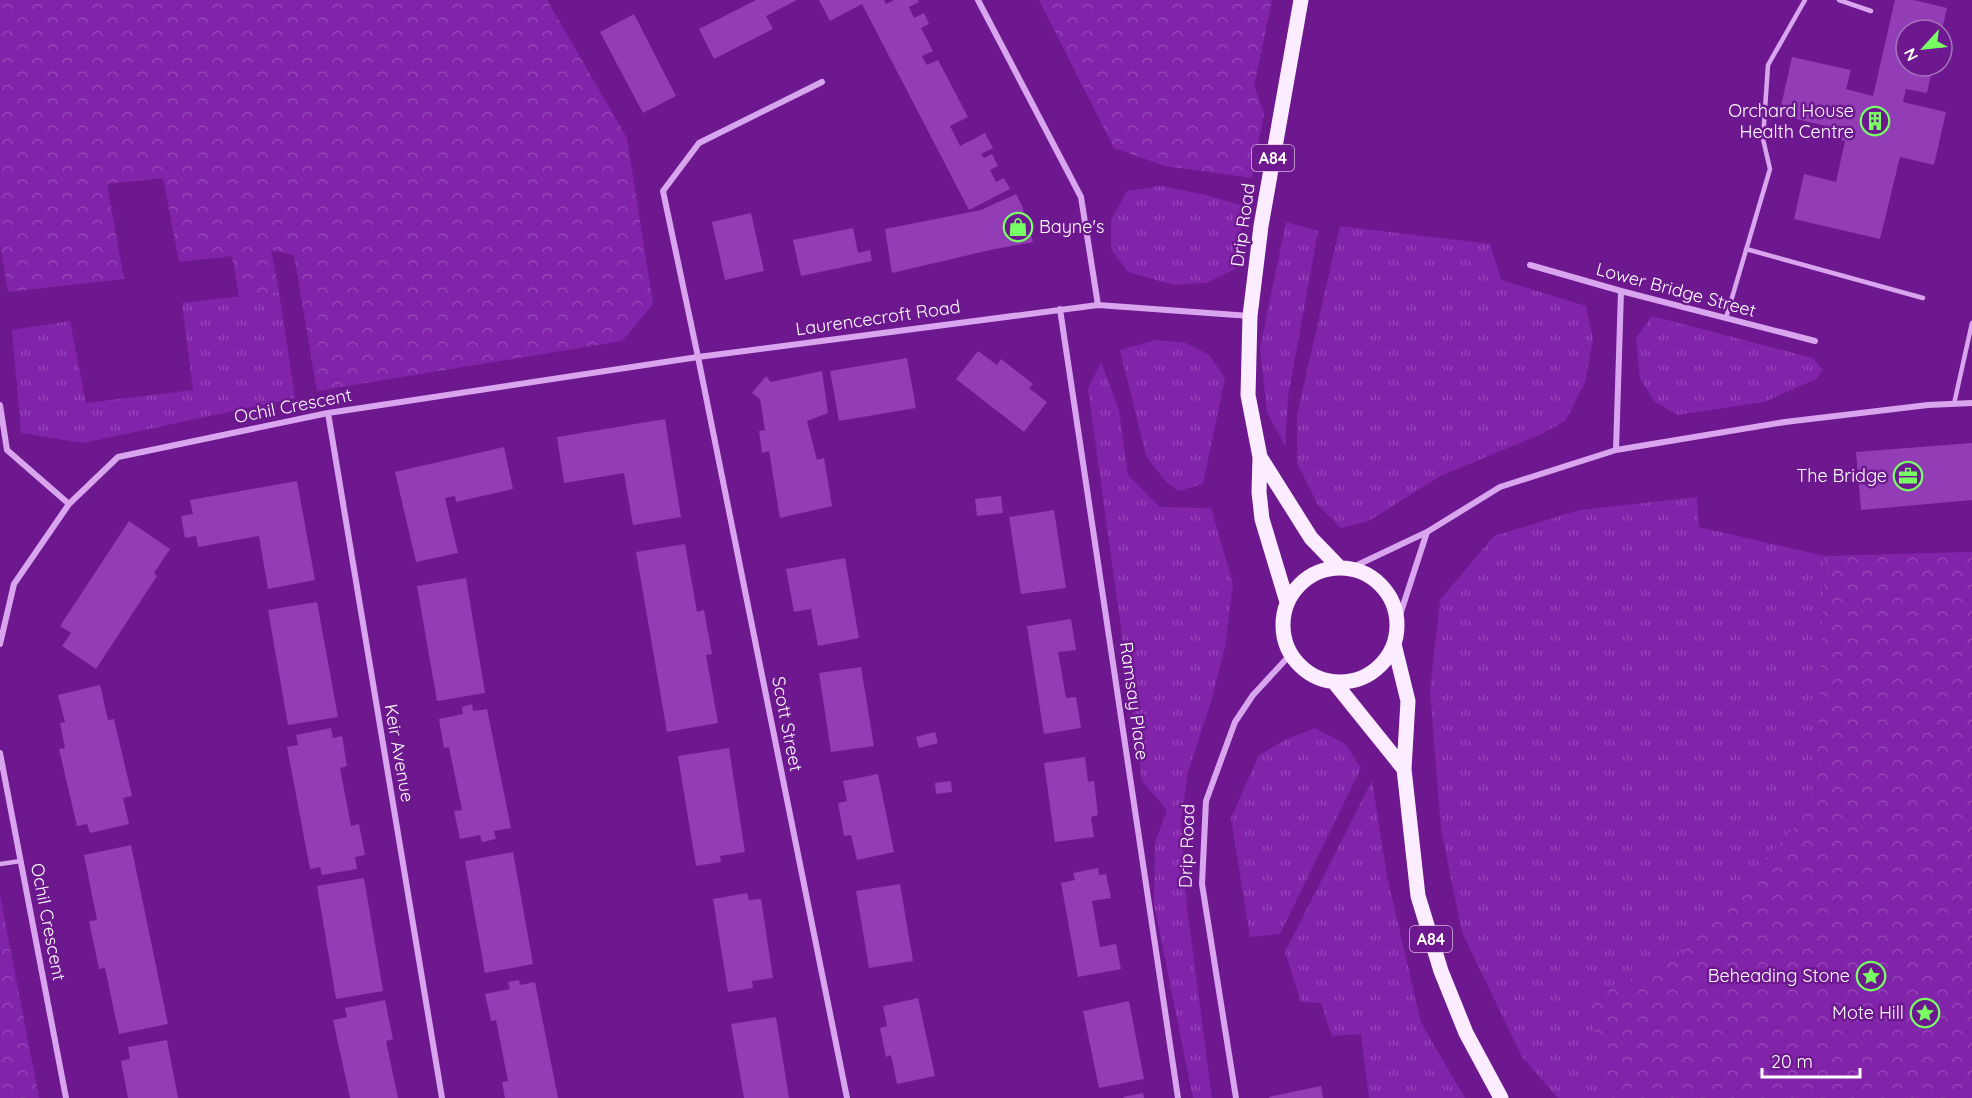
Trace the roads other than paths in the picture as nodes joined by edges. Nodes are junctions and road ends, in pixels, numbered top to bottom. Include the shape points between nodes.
1 (978, 0) edge
2 (1301, 0) edge
3 (1805, 0) edge
4 (1839, 0) edge
5 (1871, 11) dead end
6 (822, 82) dead end
7 (1746, 249) junction
8 (1530, 265) dead end
9 (1621, 291) junction
10 (1923, 298) dead end
11 (1098, 305) junction
12 (1060, 309) junction
13 (1250, 316) junction
14 (1726, 318) junction
15 (1972, 323) edge
16 (1815, 342) dead end
17 (698, 357) junction
18 (1972, 403) edge
19 (1954, 404) junction
20 (0, 405) edge
21 (328, 413) junction
22 (1616, 450) junction
23 (1260, 457) junction
24 (69, 504) junction
25 (1427, 532) junction
26 (1346, 568) junction
27 (1287, 602) junction
28 (1398, 621) junction
29 (0, 644) edge
30 (1394, 644) junction
31 (1290, 655) junction
32 (1334, 682) junction
33 (0, 753) edge
34 (1404, 769) junction
35 (21, 861) junction
36 (0, 864) edge
37 (66, 1098) edge
38 (442, 1098) edge
39 (847, 1098) edge
40 (1178, 1098) edge
41 (1236, 1098) edge
42 (1500, 1098) edge

1 - 11 street via 1081,197
2 - 13 main road, Drip Road / A84 via 1261,226
3 - 7 lane via 1768,65 1763,139 1770,170
4 - 5 lane
6 - 17 street via 699,143 663,191
7 - 10 lane
7 - 14 lane
8 - 9 street, Lower Bridge Street
9 - 14 street, Lower Bridge Street
9 - 22 street
11 - 12 street, Laurencecroft Road
11 - 13 street, Laurencecroft Road
12 - 17 street, Laurencecroft Road
12 - 40 street, Ramsay Place
13 - 23 main road, Drip Road / A84 via 1248,394
14 - 16 street, Lower Bridge Street
15 - 19 lane
17 - 21 street, Ochil Crescent
17 - 39 street, Scott Street
18 - 19 street
19 - 22 street via 1785,422
20 - 24 street via 7,450
21 - 24 street, Ochil Crescent via 118,457
21 - 38 street, Keir Avenue
22 - 25 street via 1500,487
23 - 26 main road, Drip Road / A84 via 1311,538
23 - 27 main road, Drip Road / A84 via 1262,519
24 - 29 street, Ochil Crescent via 14,584
25 - 26 street
25 - 28 street
26 - 27 main road via 1329,568 1303,580
26 - 28 main road via 1373,577 1390,597
27 - 31 main road via 1283,634
28 - 30 main road
30 - 32 main road via 1380,667 1357,680
30 - 34 main road, A84 via 1408,701
31 - 32 main road via 1311,675
31 - 41 street, Drip Road via 1253,695 1235,722 1206,801 1202,884
32 - 34 main road
33 - 35 street, Ochil Crescent
34 - 42 main road, A84 via 1418,896 1449,992
35 - 36 lane
35 - 37 street, Ochil Crescent

